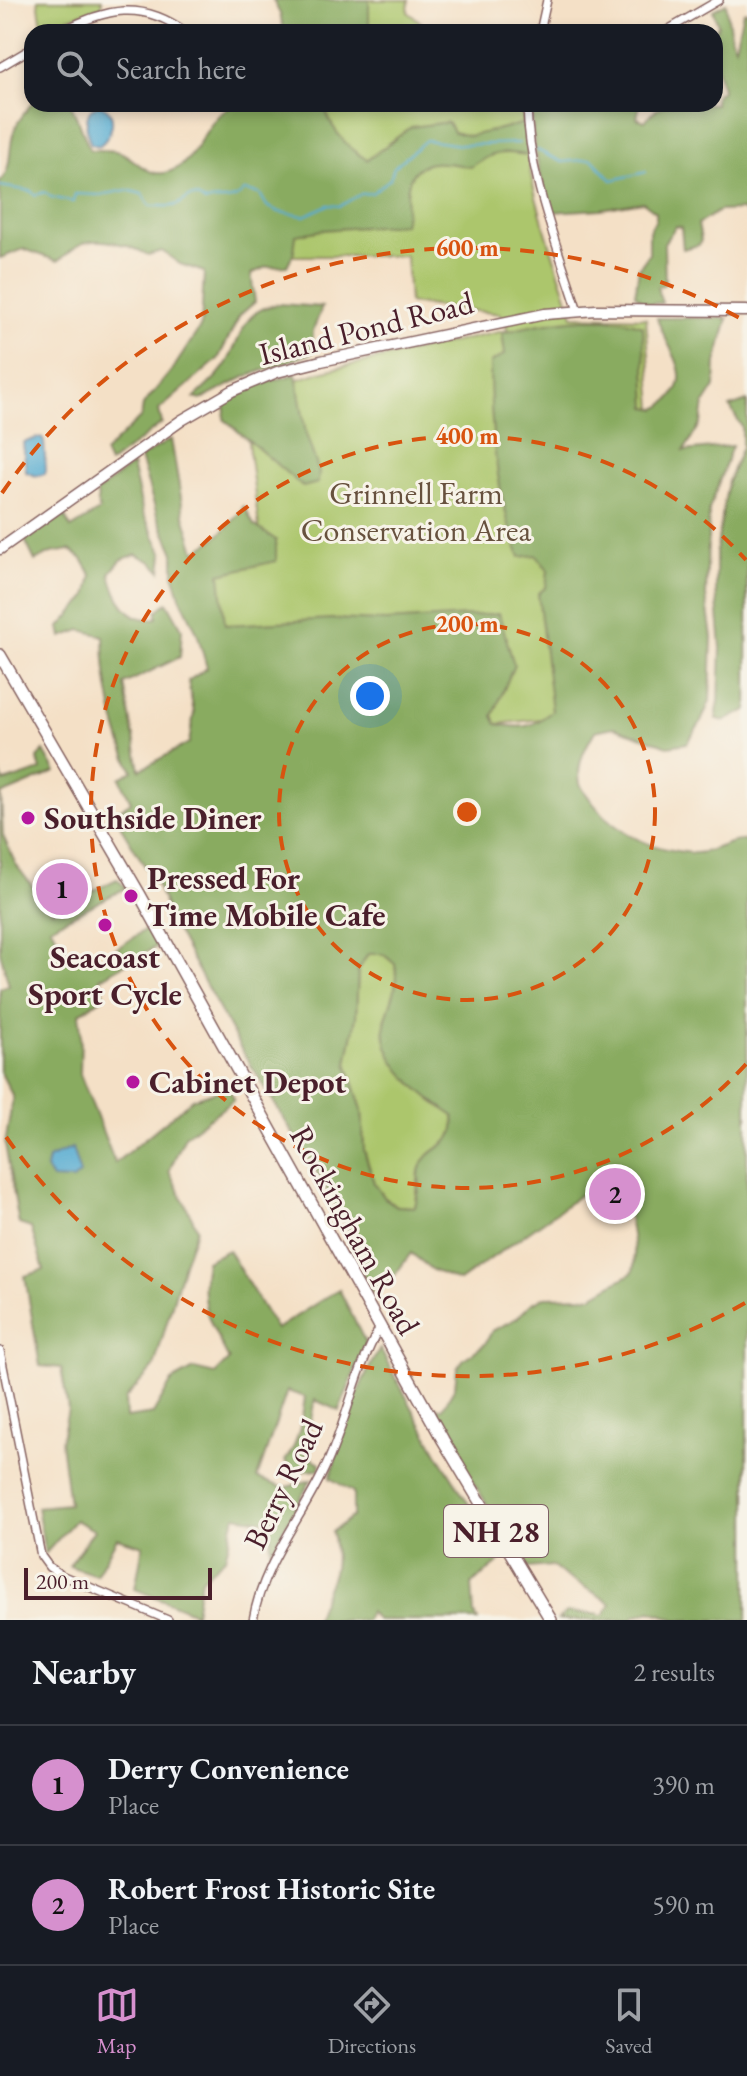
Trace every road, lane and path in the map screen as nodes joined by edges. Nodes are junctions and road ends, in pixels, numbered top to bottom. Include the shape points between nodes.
1 (547, 0) edge
2 (719, 0) edge
3 (77, 24) edge
4 (173, 24) edge
5 (542, 24) edge
6 (678, 24) edge
7 (24, 53) edge
8 (0, 67) edge
9 (527, 112) edge
10 (578, 311) junction
11 (747, 311) edge
12 (0, 549) edge
13 (0, 655) edge
14 (0, 662) edge
15 (12, 676) junction
16 (380, 1327) junction
17 (0, 1351) edge
18 (1, 1362) edge
19 (168, 1620) edge
20 (253, 1620) edge
21 (551, 1620) edge

1 - 5 street
2 - 6 street
3 - 4 street via 127,10 155,13
7 - 8 street
9 - 10 street via 538,182
10 - 11 street, Island Pond Road
10 - 12 street, Island Pond Road via 321,361 249,383 158,436
13 - 15 main road, Rockingham Road / NH 28
14 - 15 main road, NH 28
15 - 16 main road, Rockingham Road / NH 28
16 - 20 street, Berry Road via 359,1367 326,1467 264,1579
16 - 21 main road, Rockingham Road / NH 28
17 - 18 street
18 - 19 street via 41,1556 61,1575

